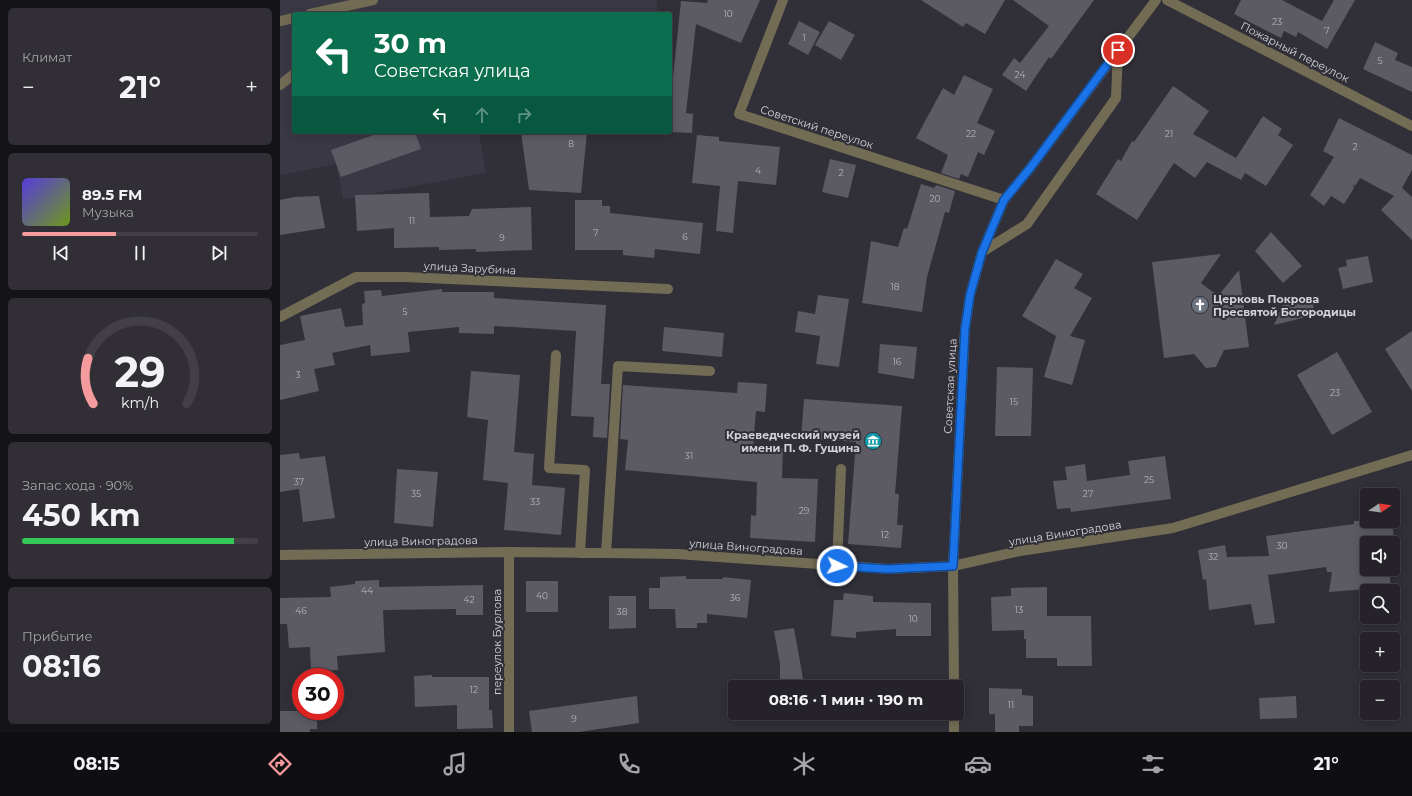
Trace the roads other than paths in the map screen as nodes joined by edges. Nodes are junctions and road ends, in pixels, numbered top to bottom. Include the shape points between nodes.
1 (373, 0) edge
2 (783, 0) edge
3 (1156, 0) edge
4 (1167, 0) edge
5 (321, 12) edge
6 (292, 18) edge
7 (280, 21) edge
8 (1118, 50) junction
9 (292, 76) edge
10 (280, 86) edge
11 (1412, 126) edge
12 (1004, 200) junction
13 (982, 252) junction
14 (668, 290) dead end
15 (280, 317) edge
16 (556, 355) dead end
17 (710, 372) dead end
18 (1412, 454) edge
19 (841, 469) dead end
20 (509, 552) junction
21 (580, 553) junction
22 (606, 553) junction
23 (280, 556) edge
24 (837, 566) junction
25 (953, 566) junction
26 (954, 680) edge
27 (954, 720) edge
28 (509, 732) edge
29 (954, 732) edge

1 - 5 street
2 - 12 street, Советский переулок via 739,114
3 - 8 street, Советская улица
4 - 11 street, Пожарный переулок
6 - 7 street
8 - 12 street, Советская улица
8 - 13 street via 1116,98 1027,224
9 - 10 street
12 - 13 street, Советская улица
13 - 25 street, Советская улица via 970,295 965,329
14 - 15 street, улица Зарубина via 405,277 356,277
16 - 21 street via 549,468 585,470
17 - 22 street via 618,366
18 - 25 street, улица Виноградова via 1173,528 1020,551
19 - 24 street
20 - 21 street, улица Виноградова
20 - 23 street, улица Виноградова
20 - 28 street, переулок Бурлова
21 - 22 street, улица Виноградова
22 - 24 street, улица Виноградова via 677,554
24 - 25 street, улица Виноградова via 888,569
25 - 26 street, Советская улица
27 - 29 street

